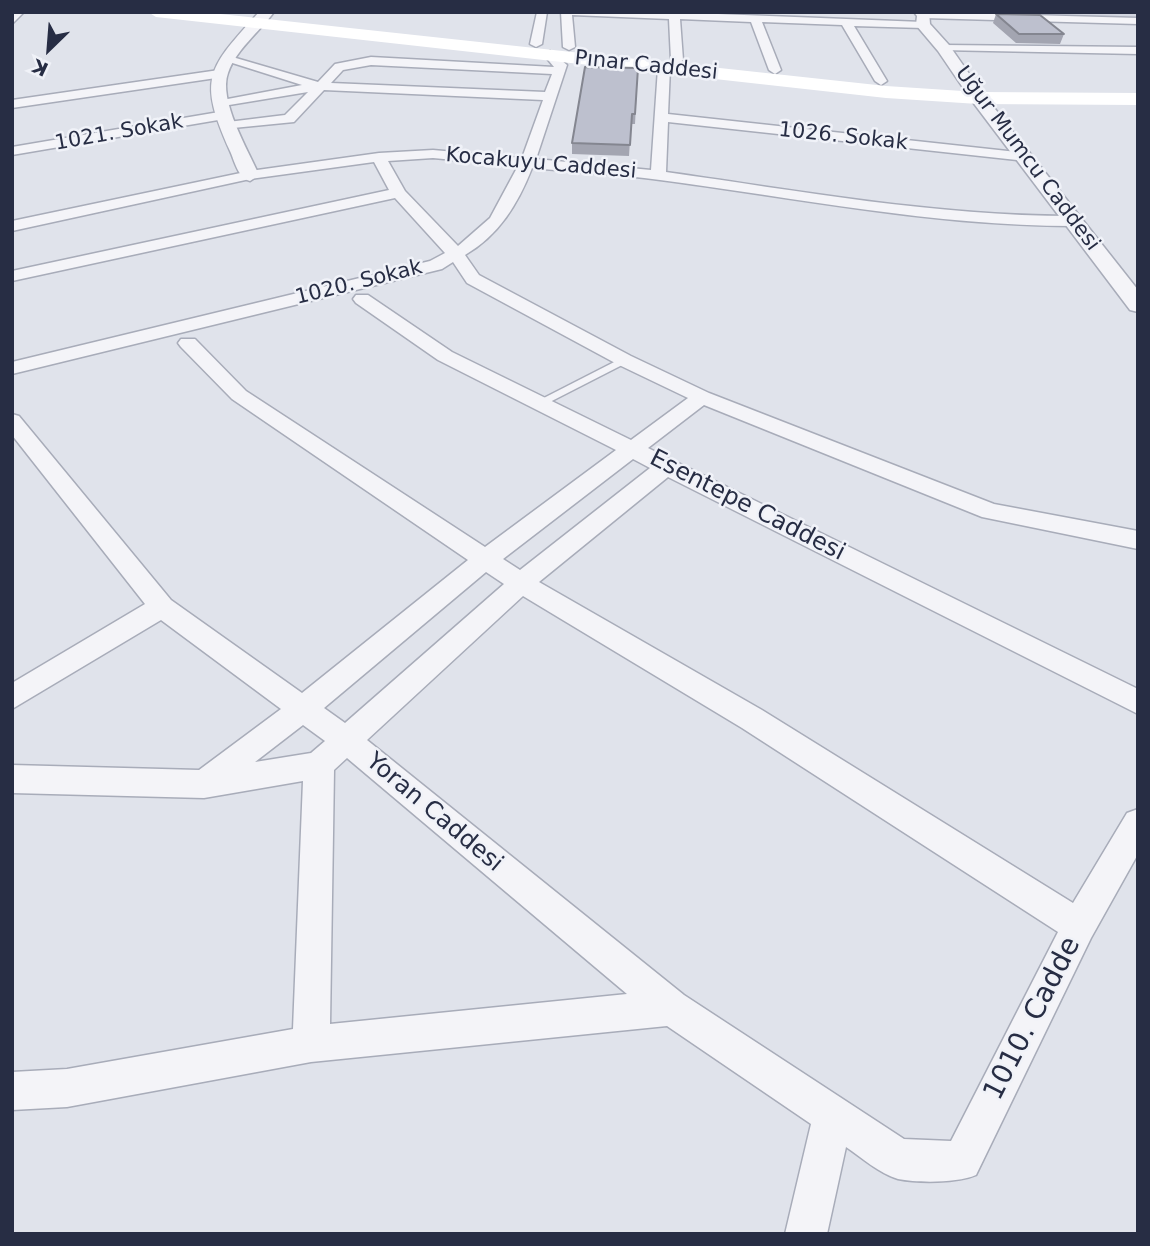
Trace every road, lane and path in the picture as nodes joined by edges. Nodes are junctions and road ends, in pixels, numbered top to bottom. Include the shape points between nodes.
1 (19, 12) edge
2 (156, 12) edge
3 (223, 12) edge
4 (542, 12) edge
5 (566, 12) edge
6 (573, 12) edge
7 (674, 16) junction
8 (263, 17) edge
9 (923, 17) edge
10 (755, 19) junction
11 (12, 21) edge
12 (1123, 21) junction
13 (1138, 21) edge
14 (846, 22) junction
15 (1138, 35) edge
16 (536, 44) junction
17 (569, 47) junction
18 (944, 48) junction
19 (1138, 51) edge
20 (229, 60) junction
21 (555, 63) junction
22 (671, 64) junction
23 (775, 70) junction
24 (219, 74) junction
25 (881, 81) junction
26 (320, 86) junction
27 (1138, 91) edge
28 (975, 93) junction
29 (549, 96) junction
30 (1138, 99) edge
31 (12, 104) edge
32 (225, 115) junction
33 (660, 117) junction
34 (12, 151) edge
35 (379, 157) junction
36 (1026, 157) junction
37 (527, 163) junction
38 (250, 175) junction
39 (658, 175) junction
40 (398, 193) junction
41 (1073, 221) junction
42 (12, 226) edge
43 (455, 253) junction
44 (436, 265) junction
45 (12, 276) edge
46 (362, 299) junction
47 (1138, 305) edge
48 (188, 343) junction
49 (624, 360) junction
50 (12, 368) edge
51 (12, 387) edge
52 (702, 397) junction
53 (540, 402) junction
54 (12, 421) edge
55 (633, 448) junction
56 (667, 466) junction
57 (1138, 540) edge
58 (486, 559) junction
59 (521, 583) junction
60 (162, 607) junction
61 (12, 696) edge
62 (1138, 702) edge
63 (302, 709) junction
64 (346, 740) junction
65 (319, 765) junction
66 (12, 779) edge
67 (204, 784) junction
68 (1138, 823) edge
69 (1079, 926) junction
70 (671, 1008) junction
71 (311, 1044) junction
72 (12, 1091) edge
73 (833, 1115) junction
74 (899, 1159) joint
75 (806, 1234) edge

1 - 11 street
2 - 8 main road, Pınar Caddesi
3 - 8 main road, Pınar Caddesi
4 - 16 street
5 - 17 street
6 - 7 street
7 - 10 street
7 - 22 street
8 - 16 main road, Pınar Caddesi
8 - 20 street
8 - 21 main road, Pınar Caddesi
9 - 12 street
9 - 14 street
9 - 18 street, Uğur Mumcu Caddesi
10 - 14 street
10 - 23 street
12 - 13 street
12 - 15 street
14 - 25 street
16 - 17 main road, Pınar Caddesi
16 - 21 main road
17 - 21 main road
17 - 22 main road, Pınar Caddesi
18 - 19 street
18 - 28 street, Uğur Mumcu Caddesi
20 - 24 street
20 - 26 street
21 - 22 main road, Pınar Caddesi
21 - 26 street via 371,61 339,67
21 - 29 street
22 - 23 main road, Pınar Caddesi
22 - 28 main road, Pınar Caddesi via 886,92
22 - 33 street
23 - 25 main road, Pınar Caddesi
24 - 31 street
24 - 32 street
25 - 28 main road, Pınar Caddesi
26 - 29 street
26 - 32 street
26 - 32 street via 289,119
27 - 28 main road, Pınar Caddesi
28 - 30 main road, Pınar Caddesi
28 - 36 street, Uğur Mumcu Caddesi
29 - 37 street
32 - 34 street, 1021. Sokak
32 - 38 street
33 - 36 street, 1026. Sokak
33 - 39 street
35 - 37 street, Kocakuyu Caddesi via 433,154
35 - 38 street, Kocakuyu Caddesi
35 - 40 street
36 - 41 street, Uğur Mumcu Caddesi
37 - 39 street, Kocakuyu Caddesi
37 - 43 street via 504,211 483,236
38 - 42 street, Kocakuyu Caddesi
39 - 41 street, Kocakuyu Caddesi via 878,207 1005,221
40 - 43 street
40 - 45 street
41 - 47 street, Uğur Mumcu Caddesi
43 - 44 street
43 - 49 street via 472,279
44 - 46 street, 1020. Sokak via 431,278
44 - 50 street, 1020. Sokak
46 - 48 street, 1020. Sokak
46 - 53 street, Esentepe Caddesi via 446,356
48 - 51 street, 1020. Sokak
48 - 58 street via 239,395
49 - 52 street
49 - 53 lane
52 - 55 street
52 - 57 street via 990,511
53 - 55 street, Esentepe Caddesi
54 - 60 street, Yoran Caddesi
55 - 56 street, Esentepe Caddesi
55 - 58 street
56 - 59 street
56 - 62 street, Esentepe Caddesi
58 - 59 street
58 - 63 street
59 - 64 street
59 - 69 street via 752,719
60 - 61 street
60 - 63 street, Yoran Caddesi
63 - 64 street, Yoran Caddesi
63 - 67 street
64 - 65 street
64 - 70 street, Yoran Caddesi
65 - 67 street
65 - 71 street
66 - 67 street
68 - 69 street, 1010. Cadde
69 - 74 street, 1010. Cadde via 962,1161
70 - 71 street
70 - 73 street, Yoran Caddesi
71 - 72 street via 67,1088
73 - 74 street, Yoran Caddesi
73 - 75 street

